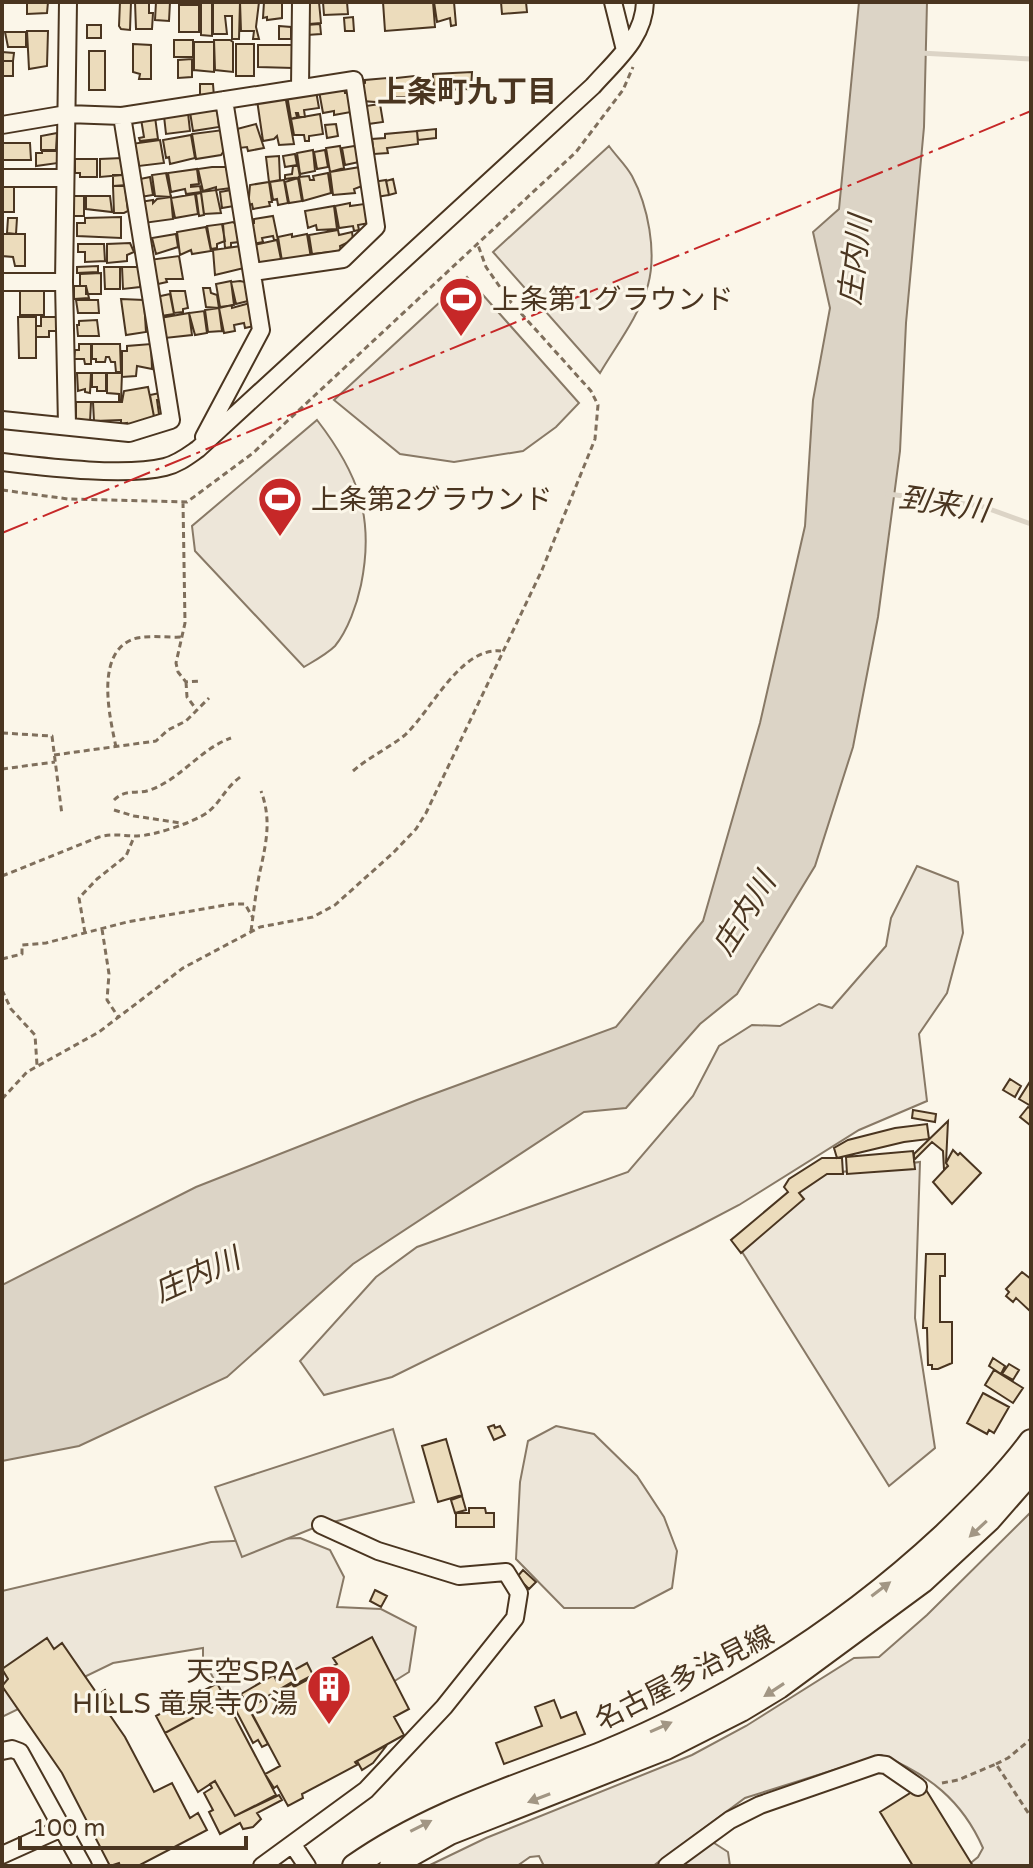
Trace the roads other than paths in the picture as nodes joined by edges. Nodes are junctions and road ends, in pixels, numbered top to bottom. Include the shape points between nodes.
1 (68, 2) edge
2 (301, 2) edge
3 (613, 2) edge
4 (645, 2) edge
5 (625, 50) junction
6 (300, 87) junction
7 (224, 100) junction
8 (67, 114) junction
9 (122, 116) junction
10 (2, 125) edge
11 (2, 178) edge
12 (65, 178) junction
13 (253, 272) junction
14 (2, 282) edge
15 (64, 282) junction
16 (2, 420) edge
17 (67, 425) junction
18 (198, 449) junction
19 (2, 462) edge
20 (1031, 1441) edge
21 (1031, 1472) edge
22 (321, 1525) dead end
23 (2, 1751) edge
24 (918, 1787) dead end
25 (62, 1828) junction
26 (293, 1845) junction
27 (2, 1855) edge
28 (83, 1866) edge
29 (262, 1866) edge
30 (307, 1866) edge
31 (354, 1866) edge
32 (391, 1866) edge
33 (667, 1866) edge

1 - 8 street
2 - 6 street
3 - 5 street
4 - 5 street via 638,36
5 - 18 street via 593,86
6 - 7 street
6 - 13 street via 354,80 376,227 343,259
7 - 9 street
7 - 13 street
8 - 9 street
8 - 10 street
8 - 12 street
9 - 17 street via 171,420 129,433
11 - 12 street
12 - 15 street
13 - 18 street via 261,330
14 - 15 street
15 - 17 street
16 - 17 street
18 - 19 street via 174,464 144,470
31 -> 20 main road, 名古屋多治見線 via 457,1808 670,1724 795,1654 909,1567 968,1513
21 -> 32 main road, 名古屋多治見線 via 923,1581 779,1687 666,1748 450,1833
22 - 26 street via 378,1551 459,1576 506,1572 519,1593 515,1618 444,1707 366,1790
23 - 25 street via 20,1752
24 - 33 street via 878,1764 760,1805
25 - 27 street
25 - 28 street
26 - 29 street
26 - 30 street

